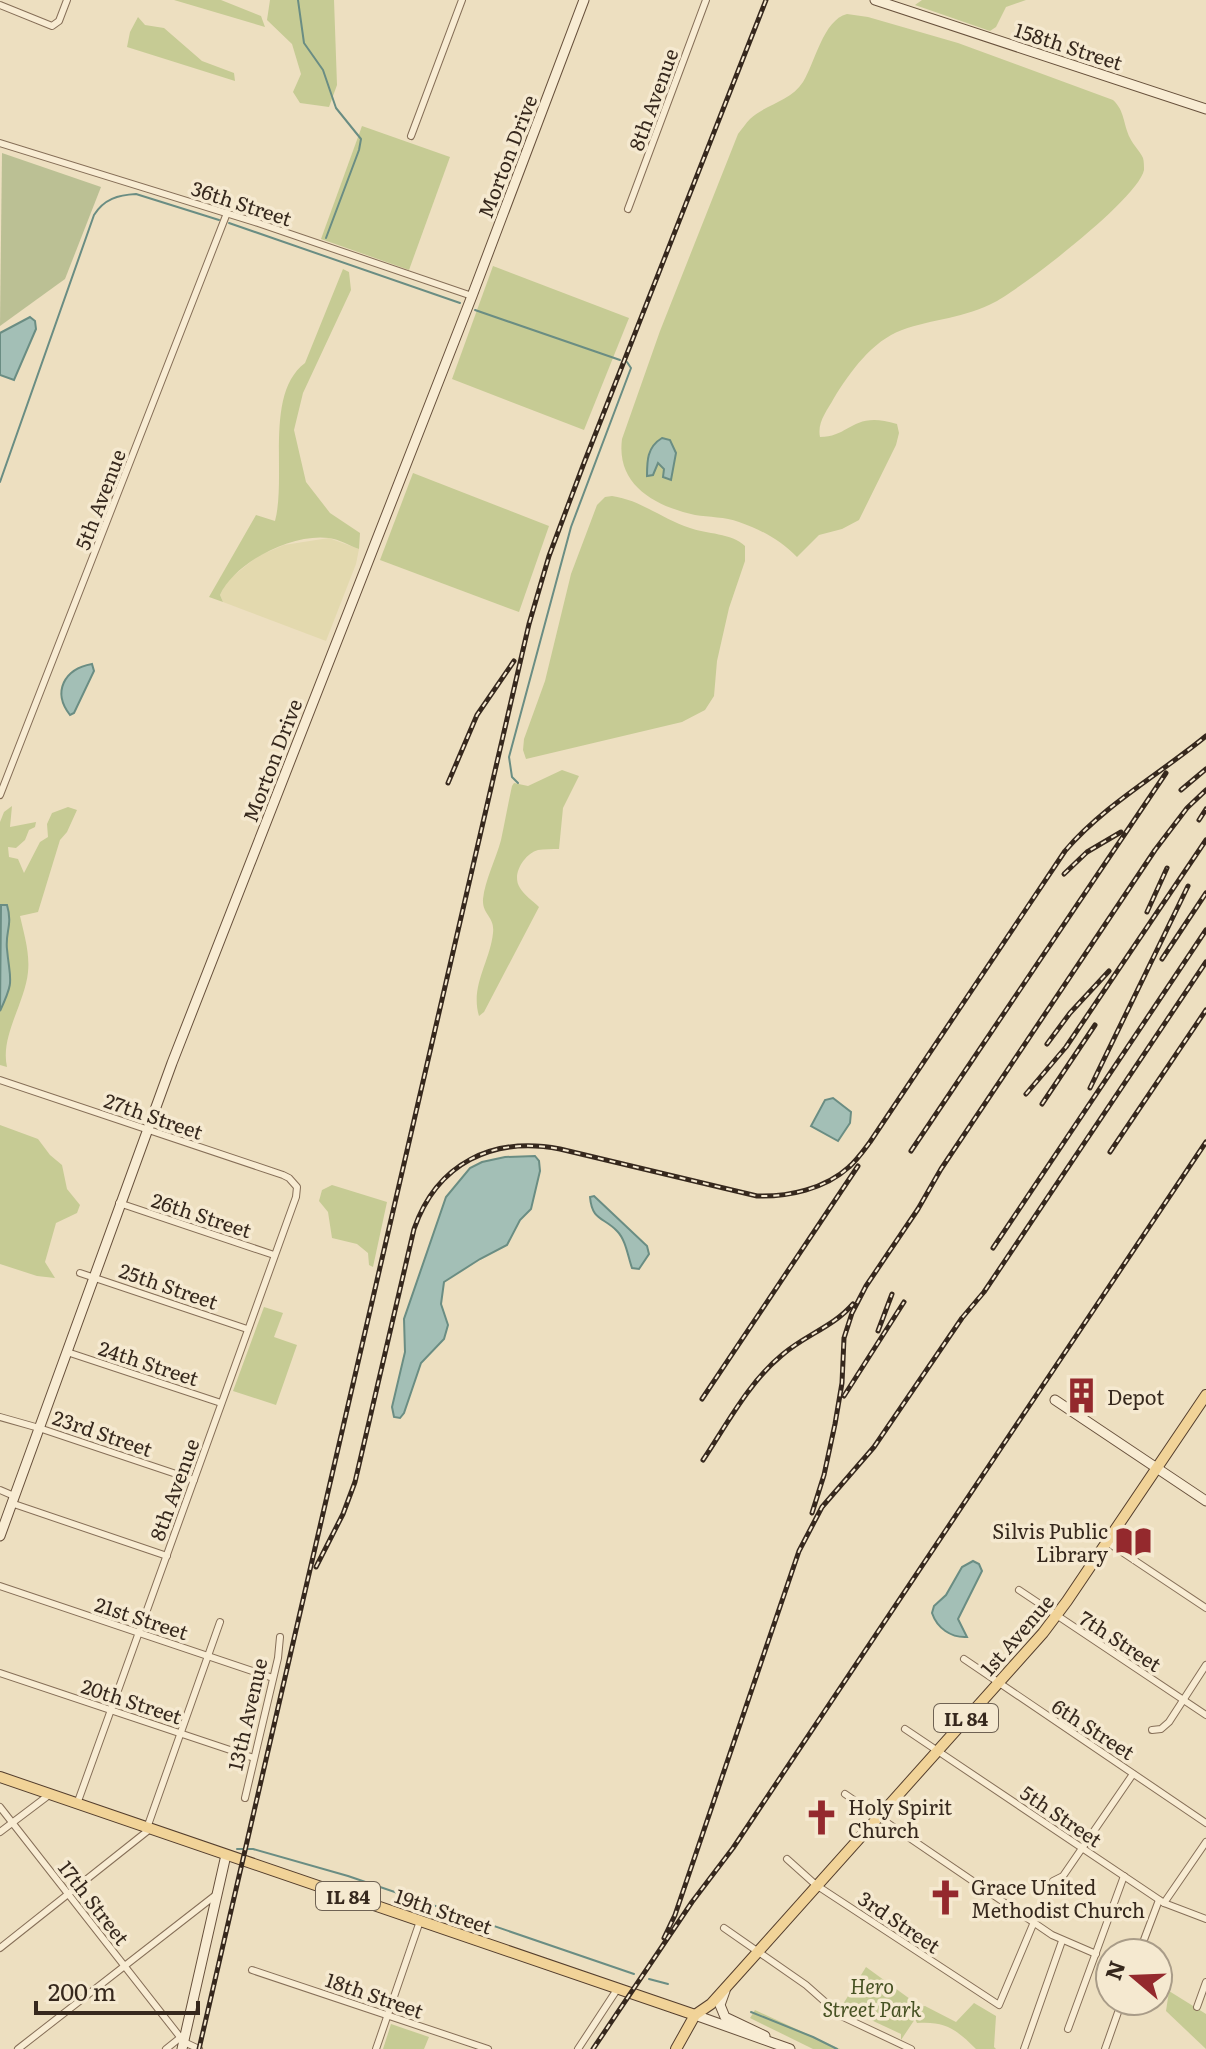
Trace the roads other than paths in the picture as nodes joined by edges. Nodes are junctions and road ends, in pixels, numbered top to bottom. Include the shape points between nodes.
1 (67, 0) edge
2 (462, 0) edge
3 (584, 0) edge
4 (706, 0) edge
5 (875, 0) edge
6 (0, 5) edge
7 (1206, 109) edge
8 (411, 136) dead end
9 (0, 143) edge
10 (628, 209) dead end
11 (227, 213) junction
12 (472, 296) junction
13 (0, 795) edge
14 (0, 1080) edge
15 (154, 1111) junction
16 (147, 1130) junction
17 (173, 1139) junction
18 (296, 1185) joint
19 (119, 1203) junction
20 (274, 1255) junction
21 (80, 1273) dead end
22 (93, 1276) junction
23 (247, 1329) junction
24 (67, 1352) junction
25 (1206, 1395) edge
26 (1055, 1400) dead end
27 (221, 1403) junction
28 (0, 1417) edge
29 (39, 1428) junction
30 (1157, 1468) junction
31 (194, 1480) junction
32 (0, 1490) edge
33 (13, 1499) junction
34 (1206, 1501) edge
35 (0, 1536) edge
36 (1107, 1542) junction
37 (167, 1556) junction
38 (0, 1586) edge
39 (1019, 1590) dead end
40 (1206, 1608) edge
41 (1056, 1616) junction
42 (220, 1622) dead end
43 (138, 1633) junction
44 (280, 1637) dead end
45 (208, 1655) junction
46 (964, 1659) dead end
47 (1206, 1665) edge
48 (0, 1673) edge
49 (273, 1678) junction
50 (997, 1683) junction
51 (1183, 1700) junction
52 (111, 1710) junction
53 (1206, 1715) edge
54 (905, 1729) dead end
55 (1152, 1730) dead end
56 (180, 1733) junction
57 (937, 1750) junction
58 (254, 1758) junction
59 (1133, 1774) junction
60 (0, 1775) edge
61 (845, 1794) dead end
62 (49, 1795) junction
63 (245, 1798) dead end
64 (77, 1804) junction
65 (0, 1807) edge
66 (877, 1817) junction
67 (12, 1823) junction
68 (1206, 1823) edge
69 (149, 1828) junction
70 (0, 1832) edge
71 (1206, 1842) edge
72 (1082, 1847) junction
73 (226, 1855) junction
74 (787, 1859) dead end
75 (1124, 1876) junction
76 (1053, 1881) dead end
77 (816, 1885) junction
78 (218, 1893) junction
79 (70, 1894) junction
80 (1162, 1902) junction
81 (1206, 1919) edge
82 (420, 1921) junction
83 (1034, 1922) junction
84 (724, 1928) dead end
85 (1102, 1937) edge
86 (1146, 1937) edge
87 (1062, 1941) junction
88 (0, 1948) edge
89 (756, 1952) junction
90 (1094, 1953) edge
91 (1094, 1959) edge
92 (124, 1966) junction
93 (252, 1970) dead end
94 (1206, 1982) edge
95 (726, 1987) junction
96 (618, 1988) junction
97 (1197, 2007) dead end
98 (695, 2015) junction
99 (388, 2016) junction
100 (1116, 2017) edge
101 (1068, 2029) dead end
102 (182, 2043) edge
103 (788, 2048) edge
104 (18, 2049) edge
105 (166, 2049) edge
106 (199, 2049) edge
107 (376, 2049) edge
108 (488, 2049) edge
109 (578, 2049) edge
110 (676, 2049) edge
111 (911, 2049) edge
112 (1024, 2049) edge
113 (1105, 2049) edge

1 - 6 street via 52,26
2 - 8 street
3 - 12 street, Morton Drive
4 - 10 street, 8th Avenue
5 - 7 street, 158th Street
9 - 11 street, 36th Street
11 - 12 street, 36th Street
11 - 13 street, 5th Avenue
12 - 15 street, Morton Drive
14 - 16 street, 27th Street
15 - 16 street, Morton Drive
15 - 17 street via 156,1127
16 - 17 street, 27th Street
16 - 19 street, Morton Drive
17 - 18 street, 27th Street via 289,1178
18 - 20 street, 8th Avenue
19 - 20 street, 26th Street
19 - 22 street, Morton Drive
20 - 23 street, 8th Avenue
21 - 22 street, 25th Street
22 - 23 street, 25th Street
22 - 24 street, Morton Drive
23 - 27 street, 8th Avenue
24 - 27 street, 24th Street
24 - 29 street, Morton Drive
25 - 30 main road, 1st Avenue / IL 84
26 - 30 street
27 - 31 street, 8th Avenue
28 - 29 street, 23rd Street
29 - 31 street, 23rd Street
29 - 33 street, Morton Drive
30 - 34 street
30 - 36 main road, 1st Avenue / IL 84
31 - 37 street, 8th Avenue
32 - 33 street
33 - 35 street, Morton Drive
33 - 37 street
36 - 40 street
36 - 41 main road, 1st Avenue / IL 84
37 - 43 street, 8th Avenue
38 - 43 street, 21st Street
39 - 41 street, 7th Street
41 - 50 main road, 1st Avenue / IL 84
41 - 51 street, 7th Street
42 - 45 street
43 - 45 street, 21st Street
43 - 52 street, 8th Avenue
44 - 49 street, 13th Avenue
45 - 49 street, 21st Street
45 - 56 street
46 - 50 street, 6th Street
47 - 51 street
48 - 52 street, 20th Street
49 - 58 street, 13th Avenue
50 - 57 main road, 1st Avenue / IL 84
50 - 59 street, 6th Street
51 - 53 street, 7th Street
51 - 55 street via 1165,1726
52 - 56 street, 20th Street
52 - 64 street, 8th Avenue
54 - 57 street, 5th Street
56 - 58 street, 20th Street
56 - 69 street
57 - 66 main road, 1st Avenue / IL 84
57 - 72 street, 5th Street
58 - 63 street, 13th Avenue
59 - 68 street, 6th Street
59 - 72 street
60 - 62 main road, 19th Street / IL 84
61 - 66 street
62 - 64 main road, 19th Street / IL 84
62 - 67 street
64 - 69 main road, 19th Street / IL 84
65 - 67 street, 17th Street
66 - 77 main road, 1st Avenue / IL 84
66 - 83 street
67 - 70 street
67 - 79 street, 17th Street
69 - 73 main road, 19th Street / IL 84
69 - 79 street
71 - 80 street
72 - 75 street, 5th Street
72 - 76 street via 1063,1876
73 - 78 street
73 - 82 main road, 19th Street / IL 84
74 - 77 street, 3rd Street
75 - 80 street, 5th Street
75 - 85 street
77 - 83 street, 3rd Street via 999,2005
77 - 89 main road, 1st Avenue / IL 84
78 - 92 street
78 - 102 street
79 - 88 street
79 - 92 street, 17th Street
80 - 81 street, 5th Street
80 - 86 street
82 - 96 main road, 19th Street / IL 84
82 - 99 street
83 - 87 street
84 - 89 street
87 - 90 street
87 - 112 street
89 - 95 main road, 1st Avenue / IL 84
89 - 111 street via 841,2016
91 - 101 street
92 - 102 street, 17th Street
92 - 104 street
93 - 99 street, 18th Street
94 - 97 street
95 - 98 main road, 1st Avenue / IL 84
95 - 103 street via 720,2005 725,2017
96 - 98 main road, 19th Street / IL 84
96 - 109 street
98 - 103 street
98 - 110 main road, 1st Avenue
99 - 107 street
99 - 108 street, 18th Street
100 - 113 street
102 - 105 street
102 - 106 street, 17th Street

